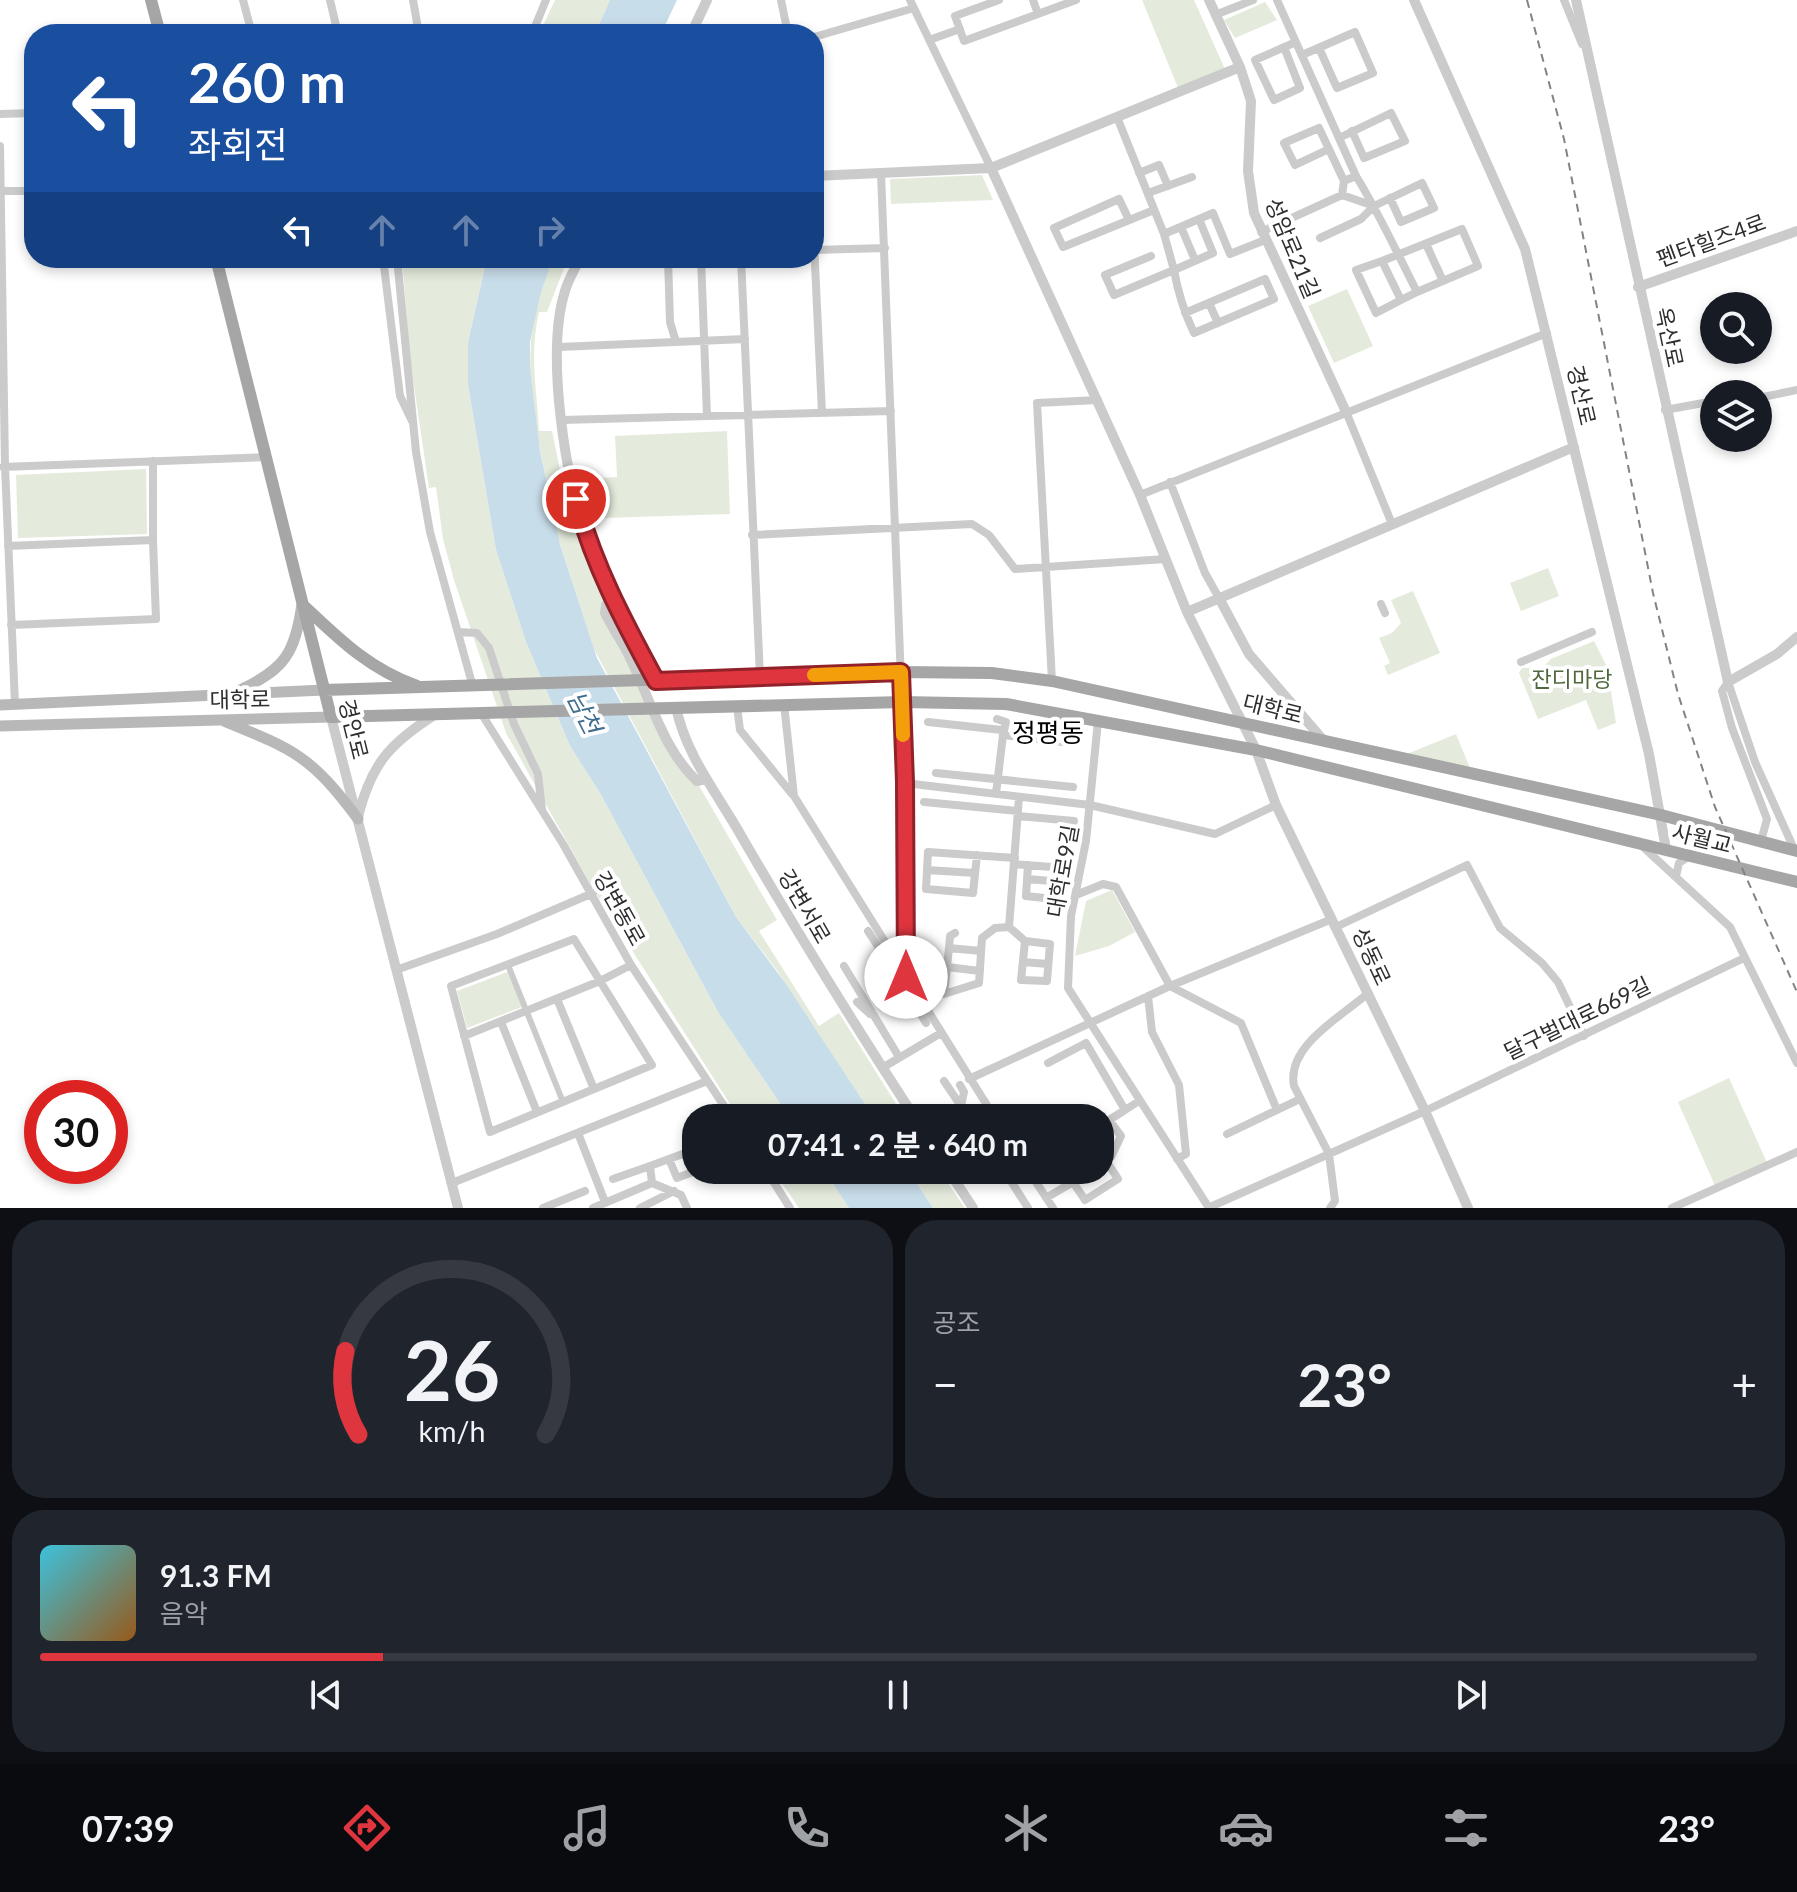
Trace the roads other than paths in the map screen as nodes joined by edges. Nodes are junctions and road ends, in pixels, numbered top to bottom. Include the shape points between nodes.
1 (151, 0) edge
2 (243, 0) edge
3 (330, 0) edge
4 (413, 0) edge
5 (546, 0) edge
6 (707, 0) edge
7 (781, 0) edge
8 (999, 0) edge
9 (1033, 0) edge
10 (1076, 0) edge
11 (1209, 0) edge
12 (1253, 0) edge
13 (1277, 0) edge
14 (1414, 0) edge
15 (1564, 0) edge
16 (1576, 0) edge
17 (912, 4) edge
18 (1038, 14) junction
19 (1215, 15) junction
20 (157, 24) edge
21 (249, 24) edge
22 (336, 24) edge
23 (417, 24) edge
24 (536, 24) edge
25 (696, 24) edge
26 (786, 24) edge
27 (960, 29) junction
28 (824, 34) edge
29 (929, 40) junction
30 (1296, 42) junction
31 (1284, 47) junction
32 (1319, 48) junction
33 (1302, 55) junction
34 (1588, 59) junction
35 (1240, 67) junction
36 (24, 113) edge
37 (0, 114) edge
38 (1117, 117) junction
39 (1352, 131) junction
40 (1339, 138) junction
41 (0, 146) edge
42 (1329, 149) junction
43 (991, 168) junction
44 (1139, 173) junction
45 (881, 174) junction
46 (824, 176) edge
47 (1356, 176) junction
48 (1192, 177) dead end
49 (1344, 181) junction
50 (1168, 186) junction
51 (1, 191) edge
52 (24, 191) edge
53 (1148, 193) junction
54 (1342, 195) junction
55 (1390, 198) junction
56 (1374, 206) junction
57 (1154, 210) junction
58 (1199, 219) junction
59 (1129, 220) junction
60 (1181, 227) junction
61 (1797, 231) edge
62 (1164, 234) junction
63 (1263, 236) junction
64 (1320, 238) dead end
65 (1426, 244) junction
66 (885, 248) junction
67 (824, 250) edge
68 (1151, 256) dead end
69 (1399, 256) junction
70 (1195, 260) junction
71 (1382, 261) junction
72 (219, 268) edge
73 (384, 268) edge
74 (398, 268) edge
75 (576, 268) edge
76 (668, 268) edge
77 (701, 268) edge
78 (741, 268) edge
79 (815, 268) edge
80 (1174, 270) junction
81 (1443, 281) junction
82 (1638, 287) junction
83 (1417, 292) junction
84 (1401, 300) junction
85 (1209, 303) junction
86 (1185, 313) junction
87 (1218, 323) junction
88 (1547, 333) junction
89 (745, 339) junction
90 (704, 341) junction
91 (676, 342) junction
92 (559, 347) junction
93 (1797, 390) edge
94 (1772, 395) edge
95 (1098, 400) junction
96 (1700, 404) edge
97 (1665, 410) junction
98 (891, 411) junction
99 (822, 413) junction
100 (1347, 414) junction
101 (748, 415) junction
102 (707, 416) junction
103 (562, 420) junction
104 (413, 422) junction
105 (1574, 447) junction
106 (266, 457) junction
107 (153, 461) junction
108 (3, 466) edge
109 (1170, 482) junction
110 (1140, 495) junction
111 (1392, 524) junction
112 (895, 528) junction
113 (752, 535) junction
114 (153, 540) junction
115 (8, 546) junction
116 (1166, 559) junction
117 (1046, 567) junction
118 (1219, 598) junction
119 (613, 600) junction
120 (302, 604) junction
121 (1381, 604) dead end
122 (1187, 612) junction
123 (1385, 613) dead end
124 (11, 625) junction
125 (458, 632) junction
126 (1592, 632) dead end
127 (1797, 637) edge
128 (1521, 662) dead end
129 (901, 672) junction
130 (760, 677) junction
131 (652, 681) junction
132 (1052, 681) junction
133 (1728, 682) junction
134 (473, 687) junction
135 (424, 688) junction
136 (324, 690) junction
137 (232, 694) junction
138 (902, 702) junction
139 (15, 704) junction
140 (784, 704) junction
141 (0, 705) edge
142 (737, 706) junction
143 (676, 707) junction
144 (481, 713) junction
145 (436, 714) junction
146 (331, 717) junction
147 (219, 719) junction
148 (997, 719) dead end
149 (1242, 720) junction
150 (1098, 721) junction
151 (928, 722) dead end
152 (0, 726) edge
153 (1003, 735) junction
154 (1324, 741) junction
155 (1071, 743) dead end
156 (1256, 750) junction
157 (936, 773) dead end
158 (706, 779) junction
159 (998, 779) junction
160 (905, 783) junction
161 (1073, 787) dead end
162 (996, 794) junction
163 (794, 796) junction
164 (1019, 797) junction
165 (924, 802) dead end
166 (1090, 805) junction
167 (1276, 805) junction
168 (542, 810) junction
169 (1018, 813) junction
170 (1661, 815) junction
171 (358, 819) junction
172 (1074, 821) dead end
173 (1685, 822) joint
174 (1758, 840) junction
175 (1634, 841) junction
176 (1666, 849) junction
177 (1796, 851) edge
178 (977, 855) junction
179 (1691, 856) junction
180 (1014, 861) junction
181 (1028, 865) junction
182 (927, 870) junction
183 (975, 873) junction
184 (1676, 876) junction
185 (1064, 882) junction
186 (1797, 882) edge
187 (1027, 883) junction
188 (1012, 886) junction
189 (593, 893) junction
190 (1076, 895) junction
191 (1334, 923) junction
192 (1009, 927) junction
193 (868, 931) dead end
194 (955, 933) dead end
195 (1025, 941) junction
196 (949, 948) junction
197 (981, 951) junction
198 (1744, 958) junction
199 (1023, 962) junction
200 (1048, 964) junction
201 (508, 965) junction
202 (631, 965) junction
203 (844, 966) dead end
204 (947, 967) junction
205 (396, 970) junction
206 (980, 971) junction
207 (902, 976) junction
208 (600, 981) junction
209 (1170, 986) junction
210 (1367, 994) junction
211 (1148, 996) junction
212 (557, 999) junction
213 (857, 1002) dead end
214 (526, 1011) junction
215 (874, 1017) junction
216 (501, 1022) junction
217 (1088, 1022) junction
218 (926, 1023) dead end
219 (941, 1033) junction
220 (464, 1036) junction
221 (1584, 1036) junction
222 (899, 1057) junction
223 (1048, 1063) dead end
224 (1797, 1063) edge
225 (882, 1068) junction
226 (969, 1079) junction
227 (707, 1081) junction
228 (944, 1081) dead end
229 (960, 1085) dead end
230 (594, 1089) junction
231 (1300, 1099) junction
232 (1139, 1101) junction
233 (563, 1102) junction
234 (723, 1104) edge
235 (906, 1104) edge
236 (960, 1104) edge
237 (961, 1104) edge
238 (986, 1104) edge
239 (1125, 1110) junction
240 (1277, 1110) junction
241 (1425, 1111) junction
242 (537, 1112) junction
243 (1114, 1116) edge
244 (1114, 1130) edge
245 (578, 1133) junction
246 (1227, 1134) dead end
247 (1114, 1147) edge
248 (1797, 1152) edge
249 (682, 1154) edge
250 (1329, 1154) junction
251 (669, 1159) junction
252 (1177, 1159) junction
253 (650, 1166) junction
254 (682, 1176) edge
255 (613, 1179) dead end
256 (452, 1183) junction
257 (652, 1183) junction
258 (775, 1184) edge
259 (957, 1184) edge
260 (1013, 1184) edge
261 (1037, 1184) edge
262 (1071, 1184) edge
263 (1074, 1184) edge
264 (1110, 1184) edge
265 (585, 1191) dead end
266 (674, 1191) junction
267 (605, 1202) junction
268 (1050, 1205) edge
269 (458, 1208) edge
270 (543, 1208) edge
271 (593, 1208) edge
272 (640, 1208) edge
273 (687, 1208) edge
274 (790, 1208) edge
275 (973, 1208) edge
276 (1028, 1208) edge
277 (1209, 1208) edge
278 (1330, 1208) edge
279 (1468, 1208) edge
280 (1672, 1208) edge

1 - 20 main road
2 - 21 street
3 - 22 street
4 - 23 street
5 - 24 street
6 - 25 street
7 - 26 street
8 - 27 street via 955,16
9 - 18 street
10 - 18 street
11 - 19 street, 성암로21길
12 - 19 street
13 - 30 street
14 - 88 street, 경산로 via 1525,249
15 - 34 street
16 - 34 street, 옥산로
17 - 28 street
17 - 29 street
18 - 27 street via 964,41
19 - 35 street, 성암로21길
27 - 29 street
29 - 43 street
30 - 31 street
30 - 33 street
31 - 31 street via 1255,60 1274,100 1300,88
32 - 32 street via 1355,32 1373,73 1337,88
32 - 33 street
33 - 40 street
34 - 82 street, 옥산로
35 - 38 street
35 - 63 street, 성암로21길 via 1252,115 1250,199
36 - 37 street
38 - 43 street
38 - 44 street
39 - 39 street via 1391,113 1405,141 1364,158
39 - 40 street
40 - 47 street
41 - 51 street
42 - 42 street via 1319,128 1284,143 1295,165
42 - 49 street
43 - 45 street
43 - 95 street, 성동로
44 - 50 street via 1159,165
44 - 53 street
45 - 46 street
45 - 66 street
47 - 49 street
47 - 56 street
48 - 50 street
49 - 54 street
50 - 53 street
51 - 52 street
51 - 108 street
53 - 57 street
54 - 56 street
54 - 63 street
55 - 55 street via 1422,183 1434,208 1401,222
55 - 56 street
56 - 64 street via 1361,219
56 - 69 street
57 - 59 street
57 - 62 street
58 - 60 street
58 - 63 street via 1213,213 1230,254
58 - 70 street via 1213,253
59 - 59 street via 1063,247 1054,228 1119,199
60 - 62 street
60 - 70 street
61 - 82 street, 펜타힐즈4로
62 - 80 street
63 - 100 street, 성암로21길
65 - 69 street
65 - 81 street
65 - 81 street via 1462,229 1478,266
66 - 67 street
66 - 98 street
68 - 80 street via 1105,275 1114,295
69 - 71 street
69 - 83 street
70 - 80 street
71 - 84 street
71 - 84 street via 1356,270 1376,313
72 - 106 main road, 경안로
73 - 104 street via 402,408
74 - 104 street
75 - 92 street via 565,292
76 - 91 street
77 - 90 street
78 - 89 street
79 - 99 street
80 - 86 street
81 - 83 street
82 - 97 street, 옥산로
83 - 84 street
85 - 86 street
85 - 87 street
85 - 87 street via 1265,279 1274,299
86 - 87 street via 1194,333
88 - 100 street
88 - 105 street, 경산로
89 - 90 street
89 - 101 street
90 - 91 street
90 - 102 street
91 - 92 street
92 - 103 street
93 - 94 street
95 - 110 street, 성동로
95 - 117 street via 1037,403
96 - 97 street
97 - 133 street, 옥산로
98 - 99 street
98 - 112 street
99 - 101 street
100 - 109 street
100 - 111 street
101 - 102 street
101 - 113 street
102 - 103 street
103 - 119 street via 570,478 588,543
104 - 125 street via 430,532
105 - 111 street
105 - 170 street, 경산로
106 - 107 street
106 - 120 main road, 경안로
107 - 108 street
107 - 114 street
108 - 115 street
109 - 110 street
109 - 118 street
110 - 116 street, 성동로
111 - 118 street
112 - 113 street
112 - 117 street via 972,524 989,535 1015,569
112 - 129 street
113 - 130 street
114 - 115 street
114 - 124 street via 156,619
115 - 124 street
116 - 117 street
116 - 122 street, 성동로
117 - 132 street
118 - 122 street
118 - 154 street via 1262,666
119 - 131 street
119 - 158 street via 605,613 661,731 688,773 697,781
120 - 135 main road via 358,657
120 - 136 main road, 경안로
120 - 137 main road via 297,639 284,662
121 - 123 street
122 - 149 street, 성동로
124 - 139 street
125 - 134 street
125 - 168 street via 477,633 489,648 514,724 538,774
126 - 128 street
127 - 133 street
129 - 130 main road, 대학로
129 - 132 main road, 대학로 via 992,673
129 - 138 street
130 - 131 main road, 대학로
131 - 134 main road, 대학로
132 - 149 main road, 대학로
133 - 174 street via 1722,691 1732,728 1767,819
133 - 177 street via 1755,762
134 - 135 main road, 대학로
135 - 136 main road, 대학로
136 - 137 main road
136 - 146 main road, 경안로
137 - 139 main road
138 - 140 main road, 대학로
138 - 150 main road, 대학로 via 1006,704
138 - 160 street
139 - 141 main road
140 - 142 main road, 대학로
140 - 163 street
142 - 143 main road, 대학로
142 - 163 street via 740,730
143 - 144 main road, 대학로
143 - 158 street, 강변서로
144 - 145 main road, 대학로
144 - 168 street, 강변동로
145 - 146 main road, 대학로
145 - 171 street via 387,752 367,781
146 - 147 main road, 대학로
146 - 171 street, 경안로
147 - 152 main road, 대학로
147 - 171 main road via 295,751 325,775
148 - 153 street via 1006,722
149 - 154 main road, 대학로
149 - 156 street, 성동로
150 - 156 main road, 대학로
150 - 166 street, 대학로9길
151 - 153 street via 1002,730
153 - 155 street
153 - 159 street
154 - 170 main road, 대학로
156 - 167 street, 성동로
156 - 175 main road, 대학로
157 - 159 street
158 - 225 street, 강변서로
159 - 161 street
159 - 162 street
160 - 162 street
160 - 207 street
162 - 164 street
163 - 207 street
164 - 166 street
164 - 169 street
165 - 169 street
166 - 167 street via 1215,834
166 - 190 street, 대학로9길
167 - 191 street, 성동로
168 - 189 street, 강변동로
169 - 172 street
169 - 180 street
170 - 173 main road, 대학로
170 - 176 street, 경산로
171 - 205 street, 경안로
173 - 174 main road, 사월교
174 - 177 main road, 사월교
175 - 176 main road, 사월교
175 - 184 street
176 - 179 main road, 사월교
178 - 180 street
178 - 182 street via 928,852
178 - 183 street
179 - 184 street via 1679,863
179 - 186 main road, 사월교
180 - 181 street
180 - 188 street
181 - 185 street via 1065,868
181 - 187 street
182 - 183 street
182 - 183 street via 926,889 973,893
184 - 198 street via 1730,927
185 - 187 street
185 - 187 street via 1062,900 1026,896
187 - 188 street
188 - 192 street
189 - 202 street, 강변동로
189 - 205 street
190 - 209 street via 1103,884 1116,887
190 - 217 street, 대학로9길 via 1067,972 1073,1000
191 - 209 street
191 - 210 street, 성동로
191 - 221 street via 1467,865 1500,928 1558,982
192 - 195 street
192 - 197 street via 995,928 982,938
193 - 207 street
194 - 196 street
195 - 199 street
195 - 200 street via 1050,944
196 - 197 street
196 - 204 street
197 - 206 street
198 - 221 street, 달구벌대로669길
198 - 224 street
199 - 200 street
199 - 200 street via 1021,980 1047,981
201 - 208 street via 574,939
201 - 214 street
201 - 220 street via 451,986
202 - 208 street
202 - 227 street, 강변동로
203 - 215 street
204 - 206 street
204 - 206 street via 944,994 979,983
205 - 256 street, 경안로
207 - 218 street
207 - 219 street
208 - 212 street
208 - 230 street via 652,1065
209 - 211 street
209 - 240 street via 1241,1023
210 - 231 street via 1296,1059 1291,1073
210 - 241 street, 성동로
211 - 217 street
211 - 252 street via 1152,1032 1179,1085 1186,1154
212 - 214 street
212 - 230 street
213 - 215 street
214 - 216 street
214 - 233 street
215 - 222 street
216 - 220 street
216 - 242 street
217 - 226 street
217 - 232 street, 대학로9길
219 - 222 street
219 - 226 street
220 - 242 street via 490,1132
221 - 241 street, 달구벌대로669길
222 - 225 street
223 - 239 street via 1086,1043
225 - 235 street, 강변서로
226 - 238 street
227 - 234 street, 강변동로
227 - 245 street
228 - 236 street
229 - 237 street
230 - 233 street
231 - 240 street
231 - 250 street
232 - 239 street
232 - 252 street, 대학로9길
233 - 242 street
239 - 243 street
240 - 246 street
241 - 250 street, 달구벌대로669길
241 - 279 street, 성동로
244 - 247 street via 1121,1136
245 - 256 street
245 - 267 street
248 - 280 street
249 - 251 street
250 - 277 street, 달구벌대로669길
250 - 278 street via 1335,1201
251 - 253 street
251 - 254 street via 677,1178
252 - 277 street, 대학로9길
253 - 255 street
253 - 257 street
256 - 269 street, 경안로
257 - 266 street
257 - 267 street
258 - 274 street
259 - 275 street
260 - 276 street
261 - 268 street
262 - 268 street
263 - 264 street via 1085,1200
265 - 270 street
266 - 272 street
266 - 273 street
267 - 271 street

